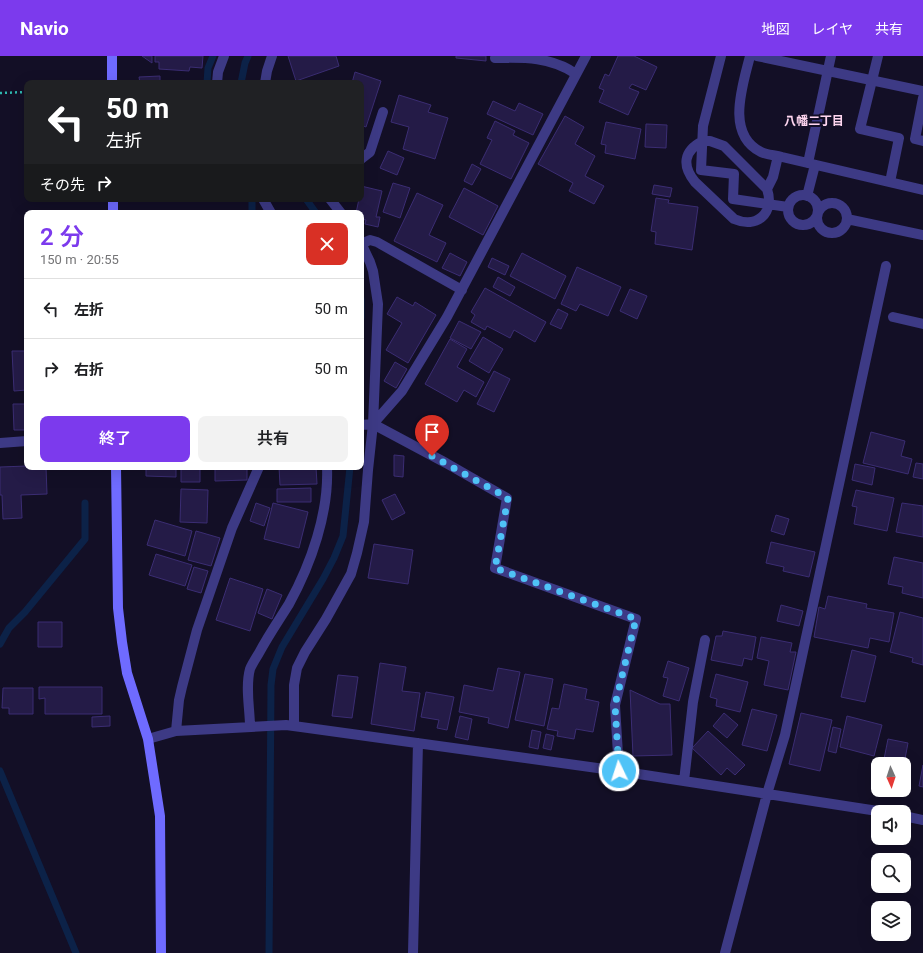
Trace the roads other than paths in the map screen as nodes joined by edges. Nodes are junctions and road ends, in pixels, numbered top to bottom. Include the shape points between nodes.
1 (112, 56) edge
2 (224, 56) edge
3 (272, 56) edge
4 (586, 56) edge
5 (721, 56) edge
6 (750, 56) edge
7 (757, 56) edge
8 (831, 56) edge
9 (878, 56) edge
10 (495, 58) dead end
11 (828, 71) junction
12 (576, 74) junction
13 (112, 80) edge
14 (217, 80) edge
15 (266, 80) edge
16 (872, 80) junction
17 (923, 91) edge
18 (923, 98) edge
19 (382, 112) dead end
20 (703, 141) junction
21 (923, 141) edge
22 (778, 156) junction
23 (364, 157) edge
24 (811, 164) junction
25 (890, 182) junction
26 (766, 189) junction
27 (923, 190) edge
28 (807, 196) junction
29 (332, 202) edge
30 (769, 204) junction
31 (788, 207) junction
32 (339, 210) edge
33 (818, 215) junction
34 (846, 219) junction
35 (923, 235) edge
36 (364, 243) edge
37 (364, 250) edge
38 (886, 266) dead end
39 (462, 290) junction
40 (893, 317) dead end
41 (923, 324) edge
42 (367, 424) edge
43 (24, 441) edge
44 (0, 443) edge
45 (116, 470) edge
46 (258, 470) edge
47 (327, 470) edge
48 (704, 640) dead end
49 (290, 726) junction
50 (253, 727) junction
51 (176, 731) junction
52 (148, 739) junction
53 (418, 743) junction
54 (619, 771) junction
55 (684, 781) junction
56 (767, 794) junction
57 (871, 810) edge
58 (911, 817) edge
59 (923, 820) edge
60 (162, 953) edge
61 (413, 953) edge
62 (725, 953) edge

1 - 13 street
2 - 14 street
3 - 15 street
4 - 12 street
5 - 20 street via 703,126
6 - 22 street via 739,102 741,127 747,139 761,152
7 - 11 street
8 - 11 street
9 - 16 street
10 - 12 street via 532,58 548,61
11 - 16 street
11 - 24 street
12 - 39 street
16 - 17 street
16 - 25 street via 860,129 899,138
18 - 21 street via 915,139
19 - 23 street via 370,152
20 - 26 street via 724,146
20 - 30 street via 701,170 734,174 733,199
20 - 30 street via 687,155 687,170 695,182 734,219 741,222 756,221 767,211
22 - 24 street
22 - 26 street via 773,177
24 - 25 street
24 - 28 street
25 - 27 street
26 - 30 street
28 - 31 street via 797,196
28 - 33 street via 815,201
29 - 32 street
30 - 31 street
31 - 33 street via 793,221 802,225 811,223
33 - 34 street via 823,207 833,204 842,207
33 - 34 street via 818,224 829,233 842,229
34 - 35 street
36 - 39 street via 370,240 377,242
37 - 42 street via 373,271 378,304
38 - 56 street via 785,735
39 - 42 street via 402,391
40 - 41 street
42 - 49 street via 368,470 364,522 357,553 351,574 298,668
42 - 54 street via 446,463 508,498 495,568 636,619 615,705
43 - 44 street
45 - 52 street via 118,608 122,642 127,673
46 - 51 street via 232,528 197,630 179,700
47 - 50 street via 323,511 316,541 289,603 251,668 249,690
48 - 55 street via 693,702
49 - 50 street
49 - 53 street
50 - 51 street
51 - 52 street
52 - 60 street via 160,816
53 - 54 street
53 - 61 street
54 - 55 street
55 - 56 street
56 - 57 street
56 - 62 street
58 - 59 street

